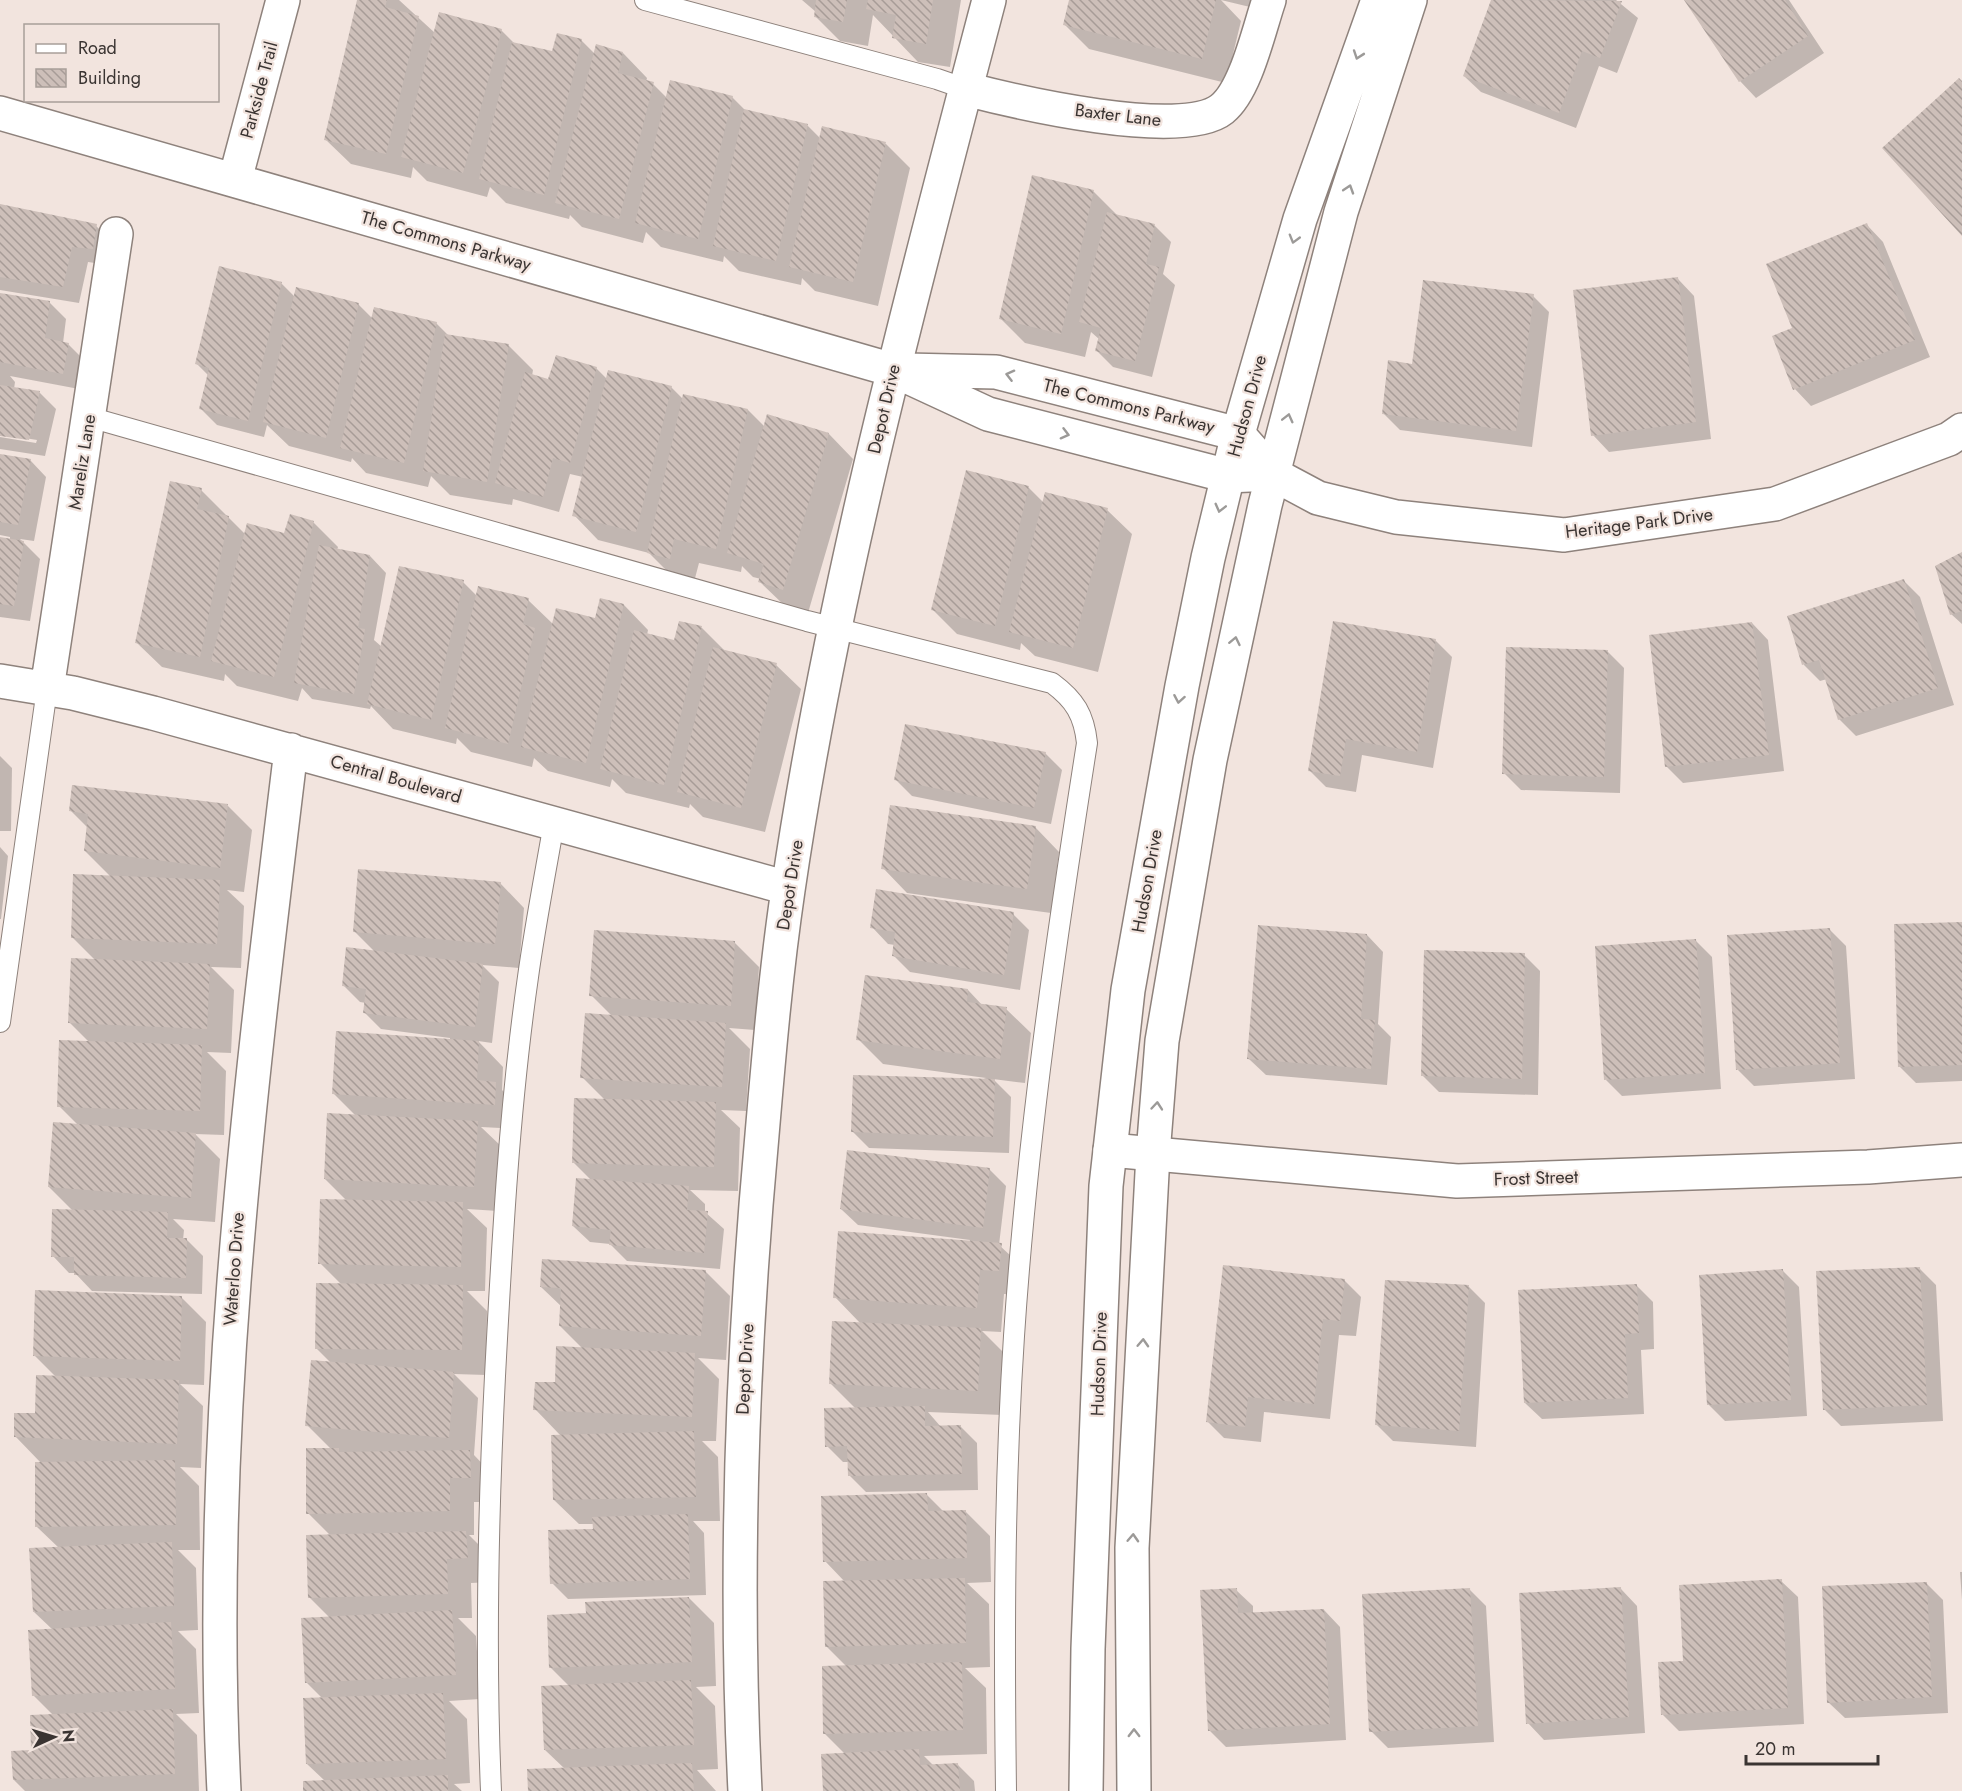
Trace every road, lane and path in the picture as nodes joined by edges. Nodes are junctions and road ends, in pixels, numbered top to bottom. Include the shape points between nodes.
1 (283, 0) edge
2 (645, 0) edge
3 (989, 0) edge
4 (1269, 0) edge
5 (1378, 0) edge
6 (1410, 0) edge
7 (966, 89) junction
8 (0, 113) edge
9 (235, 180) junction
10 (116, 234) dead end
11 (893, 369) junction
12 (89, 417) junction
13 (1962, 430) edge
14 (1238, 434) junction
15 (1274, 474) junction
16 (1228, 476) junction
17 (837, 629) junction
18 (0, 681) edge
19 (47, 689) junction
20 (291, 750) junction
21 (554, 823) junction
22 (788, 888) junction
23 (0, 1022) edge
24 (1110, 1150) junction
25 (1153, 1154) junction
26 (1962, 1160) edge
27 (224, 1791) edge
28 (491, 1791) edge
29 (745, 1791) edge
30 (1006, 1791) edge
31 (1086, 1791) edge
32 (1134, 1791) edge

1 - 9 street, Parkside Trail
2 - 7 lane
3 - 7 street, Depot Drive
4 - 7 street, Baxter Lane via 1238,87 1222,108 1202,118 1145,121 1023,103
5 -> 14 street, Hudson Drive via 1300,219
15 -> 6 street via 1341,212
7 - 11 street, Depot Drive
8 - 9 street, The Commons Parkway
9 - 11 street, The Commons Parkway
10 - 12 street, Mareliz Lane
14 -> 11 street, The Commons Parkway via 996,372
11 -> 16 street, The Commons Parkway via 988,414
11 - 17 street, Depot Drive
12 - 17 lane
12 - 19 street, Mareliz Lane
13 - 15 street, Heritage Park Drive via 1949,439 1775,504 1564,534 1396,517 1318,498
14 - 15 street, The Commons Parkway
14 - 16 street, Hudson Drive
15 - 16 street, The Commons Parkway
25 -> 15 street via 1162,1041 1210,760
16 -> 24 street, Hudson Drive via 1182,687 1128,990
17 - 22 street, Depot Drive
17 - 30 lane via 1052,683 1068,695 1085,724 1087,743 1045,1029 1014,1335 1006,1492
18 - 19 street, Central Boulevard
19 - 20 street, Central Boulevard via 153,712
19 - 23 lane
20 - 21 street, Central Boulevard
20 - 27 street, Waterloo Drive via 238,1212 225,1375 220,1611
21 - 22 street, Central Boulevard
21 - 28 lane via 528,978 499,1287 488,1561
22 - 29 street, Depot Drive via 758,1178 743,1409 739,1534
24 - 25 street, Frost Street
24 - 31 street, Hudson Drive via 1089,1613
25 - 26 street, Frost Street via 1457,1180 1868,1167
32 -> 25 street via 1132,1548

